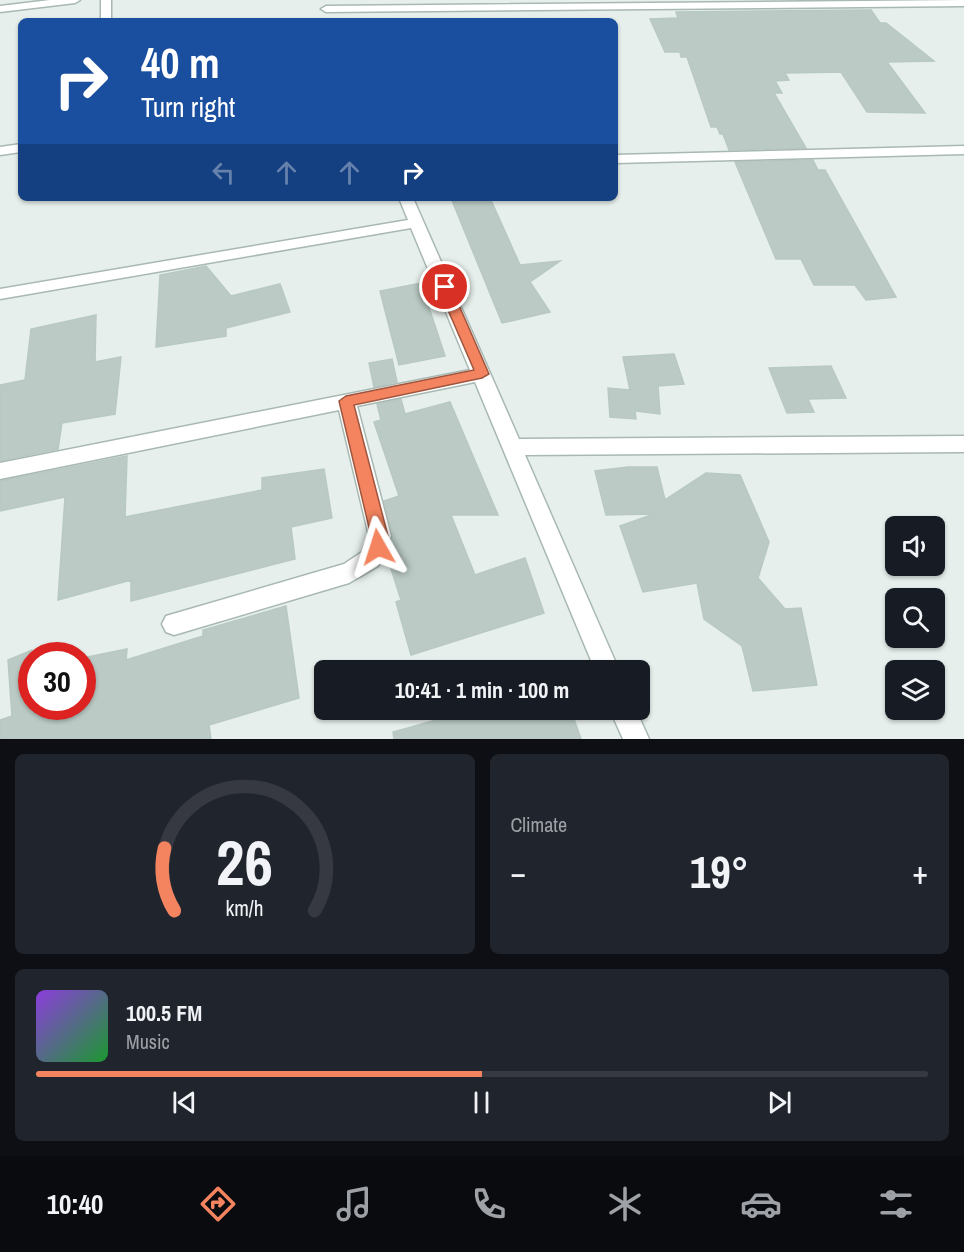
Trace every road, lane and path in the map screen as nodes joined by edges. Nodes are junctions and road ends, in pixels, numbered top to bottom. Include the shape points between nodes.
1 (75, 0) edge
2 (105, 0) edge
3 (964, 3) edge
4 (324, 5) edge
5 (0, 9) edge
6 (106, 18) edge
7 (18, 148) edge
8 (964, 150) edge
9 (0, 151) edge
10 (618, 159) edge
11 (407, 201) edge
12 (417, 223) junction
13 (0, 294) edge
14 (482, 374) junction
15 (346, 401) junction
16 (964, 444) edge
17 (512, 447) junction
18 (0, 471) edge
19 (174, 624) dead end
20 (603, 660) edge
21 (627, 720) edge
22 (636, 739) edge

1 - 5 street
2 - 6 street
3 - 4 street
7 - 9 street
8 - 10 street
11 - 12 street
12 - 13 street
12 - 14 street
14 - 15 street
14 - 17 street
15 - 18 street
15 - 19 street via 380,536 374,556 349,573
16 - 17 street
17 - 20 street
21 - 22 street

